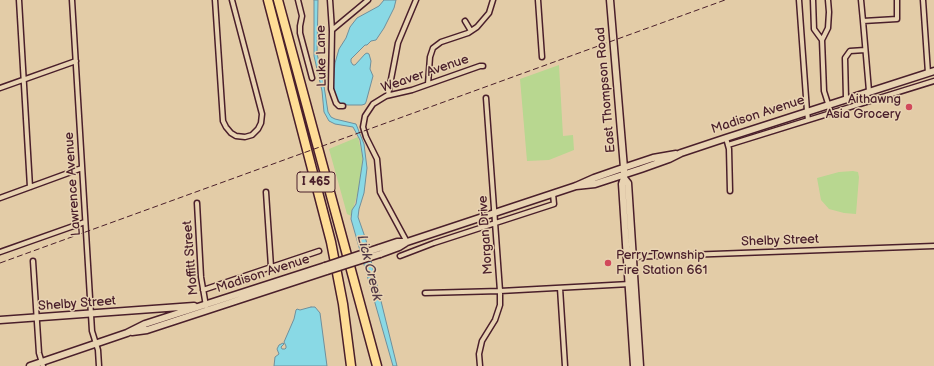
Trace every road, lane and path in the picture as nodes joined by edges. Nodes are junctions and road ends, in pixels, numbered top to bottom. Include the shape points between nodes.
1 (19, 0) edge
2 (72, 0) edge
3 (215, 0) edge
4 (232, 0) edge
5 (268, 0) edge
6 (278, 0) edge
7 (298, 0) edge
8 (330, 0) edge
9 (368, 0) edge
10 (416, 0) edge
11 (494, 0) edge
12 (538, 0) edge
13 (610, 0) edge
14 (799, 0) edge
15 (813, 0) edge
16 (828, 0) edge
17 (861, 0) edge
18 (897, 0) edge
19 (923, 0) edge
20 (465, 21) dead end
21 (863, 21) junction
22 (332, 30) junction
23 (470, 31) junction
24 (822, 40) junction
25 (865, 50) junction
26 (542, 57) dead end
27 (76, 61) junction
28 (483, 66) dead end
29 (931, 72) edge
30 (312, 78) dead end
31 (913, 78) junction
32 (23, 80) junction
33 (934, 81) edge
34 (428, 84) junction
35 (916, 86) junction
36 (0, 88) edge
37 (869, 91) junction
38 (388, 96) junction
39 (486, 98) dead end
40 (846, 98) junction
41 (828, 104) junction
42 (343, 106) dead end
43 (806, 111) junction
44 (830, 113) junction
45 (808, 120) junction
46 (726, 138) junction
47 (728, 145) junction
48 (82, 168) junction
49 (624, 174) junction
50 (30, 187) junction
51 (730, 191) dead end
52 (266, 192) dead end
53 (552, 194) junction
54 (0, 198) edge
55 (197, 203) dead end
56 (494, 213) junction
57 (85, 222) junction
58 (495, 223) junction
59 (407, 242) junction
60 (934, 246) edge
61 (319, 250) dead end
62 (0, 252) edge
63 (400, 256) dead end
64 (630, 258) junction
65 (33, 261) dead end
66 (271, 267) junction
67 (631, 284) junction
68 (560, 288) junction
69 (203, 290) junction
70 (500, 291) junction
71 (425, 293) dead end
72 (207, 307) junction
73 (155, 310) junction
74 (198, 310) junction
75 (181, 312) junction
76 (91, 314) junction
77 (37, 318) junction
78 (161, 319) junction
79 (0, 320) edge
80 (127, 333) junction
81 (95, 344) junction
82 (42, 364) edge
83 (30, 366) edge
84 (99, 366) edge
85 (351, 366) edge
86 (377, 366) edge
87 (480, 366) edge
88 (565, 366) edge
89 (634, 366) edge
90 (640, 366) edge

1 - 32 street
2 - 27 street, Lawrence Avenue
3 - 4 street via 223,121 231,133 240,137 249,136 258,129 262,114
5 - 85 highway, I 465 via 331,242
6 - 86 highway, I 465
7 - 30 street via 302,18 300,33
8 - 22 street, Luke Lane
9 - 22 street
10 - 38 street via 398,44
11 - 23 street via 484,20
12 - 26 street
13 - 49 main road, East Thompson Road
14 - 43 street
15 - 24 street via 814,29
16 - 24 street via 828,28
17 - 21 street
18 - 21 street via 897,19
19 - 29 street
20 - 23 street
21 - 25 street
22 - 42 street, Luke Lane via 331,88 336,103
23 - 34 street via 443,41 433,48
24 - 41 street via 824,91
25 - 37 street
25 - 40 street via 850,51 845,58
27 - 32 street
27 - 48 street, Lawrence Avenue
28 - 34 street, Weaver Avenue
29 - 31 main road, Madison Avenue
31 - 35 street
31 - 37 main road, Madison Avenue
32 - 36 street
32 - 50 street
33 - 35 street, Madison Avenue
34 - 38 street, Weaver Avenue
35 - 44 street, Madison Avenue
37 - 40 main road, Madison Avenue
38 - 59 street, Weaver Avenue via 381,98 369,109 363,127 377,158 381,195
39 - 56 street, Morgan Drive
40 - 41 main road, Madison Avenue
41 - 43 main road, Madison Avenue
41 - 44 street
43 - 45 street
43 - 46 main road, Madison Avenue
44 - 45 street, Madison Avenue
45 - 47 street, Madison Avenue
46 - 47 street
46 - 49 main road, Madison Avenue
47 - 51 street
48 - 50 street
48 - 57 street, Lawrence Avenue
49 - 53 main road, Madison Avenue
49 - 64 main road, East Thompson Road via 622,184
50 - 54 street
52 - 66 street
53 - 56 main road, Madison Avenue
53 - 58 street via 554,204
55 - 69 street, Moffitt Street
56 - 58 street, Morgan Drive
56 - 59 main road, Madison Avenue
57 - 62 street
57 - 76 street, Lawrence Avenue
58 - 63 street
58 - 70 street, Morgan Drive
59 - 72 main road, Madison Avenue, bridge via 397,242 380,251
60 - 64 street, Shelby Street
61 - 66 street
64 - 67 main road, East Thompson Road
65 - 77 street
66 - 69 street
67 - 68 street
67 - 89 main road, East Thompson Road
67 - 90 main road, East Thompson Road
68 - 70 street
68 - 88 street
69 - 72 street, Moffitt Street
70 - 71 street
70 - 87 street, Morgan Drive via 497,314 480,348
72 - 74 main road, Madison Avenue
73 - 74 main road, Shelby Street
73 - 75 main road, Shelby Street
73 - 76 main road, Shelby Street
73 - 78 main road
74 - 75 main road, Madison Avenue
74 - 80 main road, Madison Avenue via 147,330
75 - 78 main road, Madison Avenue
76 - 77 main road, Shelby Street
76 - 81 street, Lawrence Avenue
77 - 79 main road, Shelby Street
77 - 82 street
78 - 80 main road, Madison Avenue
80 - 81 main road, Madison Avenue
81 - 82 main road, Madison Avenue
81 - 84 street, Lawrence Avenue
82 - 83 main road, Madison Avenue

